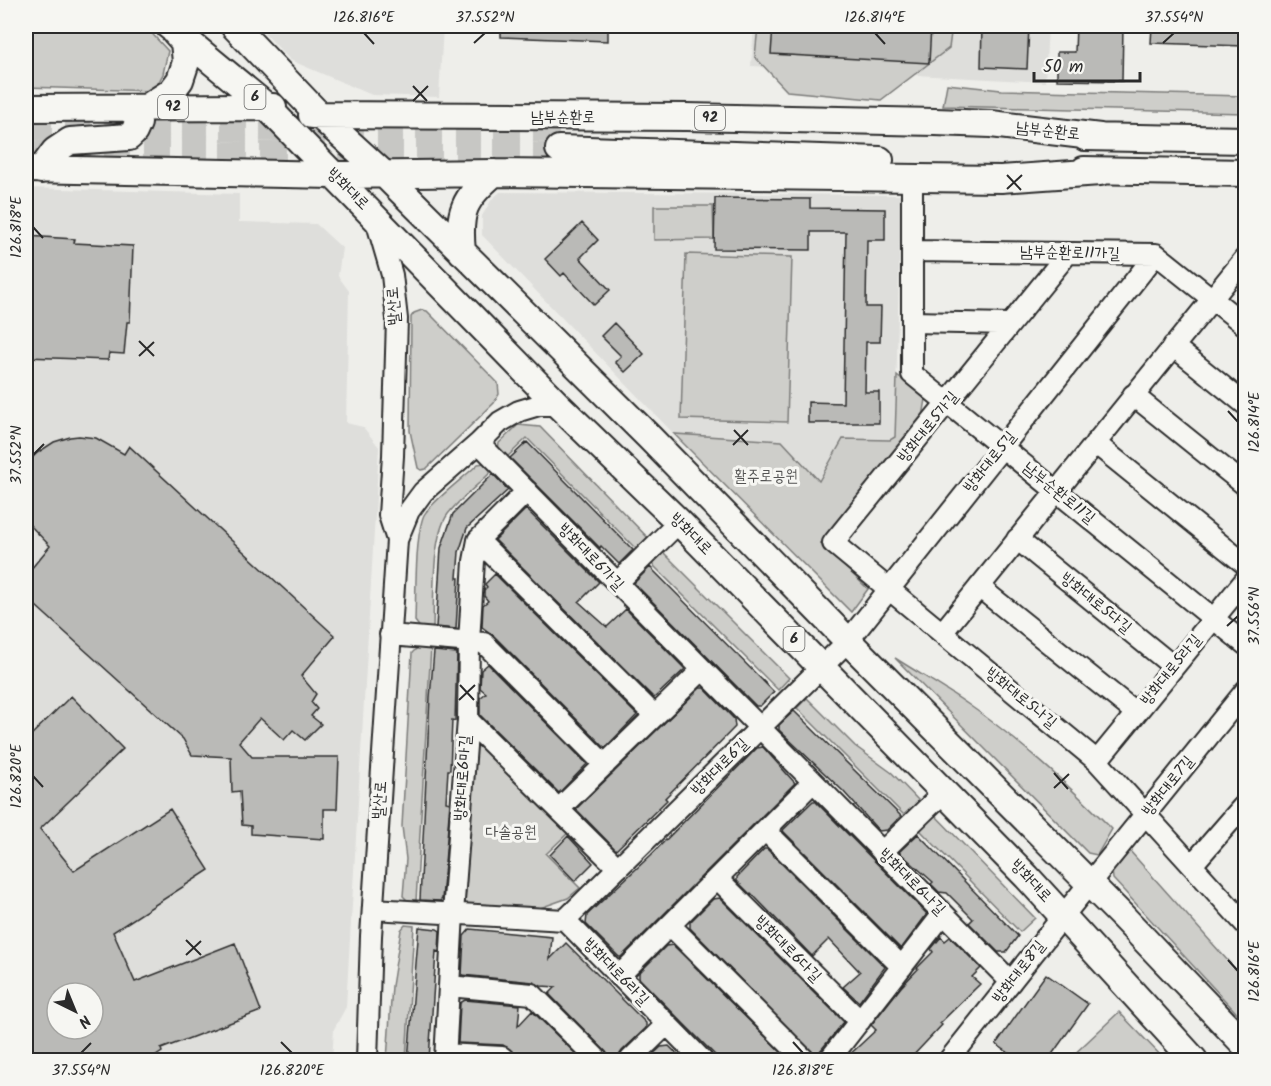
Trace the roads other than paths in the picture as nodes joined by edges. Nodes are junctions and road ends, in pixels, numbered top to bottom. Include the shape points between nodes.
1 (234, 26) edge
2 (171, 27) edge
3 (266, 106) junction
4 (26, 108) edge
5 (137, 108) junction
6 (320, 116) junction
7 (1100, 137) junction
8 (1245, 140) edge
9 (33, 170) edge
10 (1100, 172) junction
11 (1245, 172) edge
12 (494, 173) junction
13 (333, 175) junction
14 (386, 176) junction
15 (912, 177) junction
16 (376, 217) junction
17 (914, 251) junction
18 (462, 252) junction
19 (1068, 253) junction
20 (1156, 254) junction
21 (1245, 257) edge
22 (1211, 298) junction
23 (912, 322) junction
24 (1010, 324) junction
25 (1245, 326) edge
26 (1173, 346) junction
27 (1133, 395) junction
28 (948, 403) junction
29 (558, 405) junction
30 (1245, 405) edge
31 (479, 443) junction
32 (1095, 443) junction
33 (1002, 447) junction
34 (1245, 486) edge
35 (527, 491) junction
36 (1056, 491) junction
37 (679, 522) junction
38 (1017, 539) junction
39 (397, 540) junction
40 (478, 540) junction
41 (1245, 565) edge
42 (1245, 579) edge
43 (617, 583) junction
44 (979, 587) junction
45 (889, 590) junction
46 (1213, 619) junction
47 (942, 633) junction
48 (390, 635) junction
49 (848, 641) junction
50 (469, 642) junction
51 (1245, 645) edge
52 (1174, 667) junction
53 (822, 668) junction
54 (702, 670) junction
55 (1245, 690) edge
56 (1136, 713) junction
57 (655, 716) junction
58 (468, 720) junction
59 (760, 728) junction
60 (1097, 761) junction
61 (605, 765) junction
62 (813, 782) junction
63 (945, 791) junction
64 (559, 809) junction
65 (1244, 811) edge
66 (1146, 813) junction
67 (765, 830) junction
68 (882, 852) junction
69 (1192, 865) junction
70 (618, 868) junction
71 (717, 878) junction
72 (1089, 883) junction
73 (373, 909) junction
74 (453, 914) junction
75 (943, 914) junction
76 (1063, 916) junction
77 (565, 920) junction
78 (670, 925) junction
79 (1245, 925) edge
80 (902, 967) junction
81 (619, 976) junction
82 (1011, 982) junction
83 (449, 986) junction
84 (860, 1021) junction
85 (667, 1024) junction
86 (1245, 1046) edge
87 (445, 1057) edge
88 (367, 1060) edge
89 (505, 1060) edge
90 (598, 1060) edge
91 (630, 1060) edge
92 (702, 1060) edge
93 (805, 1060) edge
94 (829, 1060) edge
95 (949, 1060) edge
96 (1194, 1060) edge

1 - 6 main road, 방화대로 / 6
2 - 3 main road, 방화대로 / 6
2 - 5 main road via 184,42 186,62 180,80 171,92
3 - 5 main road, 남부순환로 / 92
3 - 6 main road, 남부순환로 / 92
3 - 13 main road, 방화대로 / 6
4 - 5 main road, 남부순환로 / 92
5 - 9 main road via 138,123 129,137 70,141
6 - 7 main road, 남부순환로 / 92 via 935,122 991,124
6 - 14 main road, 방화대로 / 6
7 - 8 main road, 남부순환로 / 92
7 - 10 main road, 남부순환로 / 92 via 994,142 559,139
9 - 13 main road, 남부순환로 / 92
10 - 11 main road, 남부순환로 / 92
10 - 15 main road, 남부순환로 / 92 via 1001,179
12 - 14 main road, 남부순환로 / 92
12 - 15 main road, 남부순환로 / 92
12 - 18 main road via 467,201 459,225
13 - 14 main road, 남부순환로 / 92
13 - 16 main road, 방화대로 / 6
14 - 18 main road, 방화대로 / 6
15 - 17 street, 남부순환로11길
16 - 29 main road, 방화대로
16 - 39 street, 발산로 via 392,275 397,319 389,515
17 - 19 street, 남부순환로11가길
17 - 23 street, 남부순환로11길
18 - 49 main road, 방화대로 / 6
19 - 20 street, 남부순환로11가길
19 - 24 street, 방화대로5가길
20 - 22 street
20 - 33 street, 방화대로5길
21 - 22 street
22 - 25 street
22 - 26 street
23 - 24 street
23 - 28 street, 남부순환로11길 via 912,374
24 - 28 street, 방화대로5가길
26 - 27 street
26 - 30 street
27 - 32 street
27 - 34 street
28 - 33 street, 남부순환로11길
28 - 45 street, 방화대로5가길 via 833,543
29 - 31 street, 발산로 via 519,411 500,422
29 - 37 main road, 방화대로 / 6
31 - 35 street, 방화대로6가길
31 - 39 street, 발산로 via 423,492 409,511
32 - 36 street
32 - 41 street
33 - 36 street, 남부순환로11길
33 - 45 street, 방화대로5길
35 - 40 street
35 - 43 street, 방화대로6가길
36 - 38 street
36 - 46 street, 남부순환로11길
37 - 43 street
37 - 53 main road, 방화대로 / 6
38 - 44 street
38 - 52 street, 방화대로5다길
39 - 48 street, 발산로
40 - 50 street, 방화대로6마길 via 471,582
40 - 57 street
42 - 46 street, 방화대로5라길
43 - 54 street, 방화대로6가길
44 - 47 street
44 - 56 street
45 - 47 street, 방화대로5나길
45 - 49 street, 방화대로5길
46 - 51 street, 남부순환로11길
46 - 52 street, 방화대로5라길
47 - 60 street, 방화대로5나길
48 - 50 street
48 - 73 street, 발산로
49 - 53 street, 방화대로5길
49 - 72 main road, 방화대로 / 6
50 - 58 street, 방화대로6마길
50 - 61 street via 484,643
52 - 56 street, 방화대로5라길
53 - 59 street, 방화대로6길
53 - 63 main road, 방화대로 / 6
54 - 57 street
54 - 59 street, 방화대로6가길
55 - 66 street, 방화대로7길
56 - 60 street, 방화대로5라길
57 - 61 street
58 - 64 street
58 - 74 street, 방화대로6마길
59 - 62 street, 방화대로6나길
59 - 70 street, 방화대로6길
60 - 66 street, 방화대로5나길
61 - 64 street
62 - 67 street
62 - 68 street, 방화대로6나길
63 - 68 street
63 - 76 main road, 방화대로 / 6
64 - 70 street
65 - 69 street
66 - 69 street, 방화대로5나길
66 - 72 street, 방화대로7길
67 - 71 street
67 - 80 street
68 - 75 street, 방화대로6나길
69 - 79 street, 방화대로5나길
70 - 77 street, 방화대로6길
71 - 78 street
71 - 84 street, 방화대로6다길
72 - 76 street, 방화대로8길
72 - 86 main road, 방화대로
73 - 74 street
73 - 88 street, 발산로
74 - 77 street
74 - 83 street, 방화대로6마길
75 - 80 street
75 - 82 street, 방화대로6나길
76 - 82 street, 방화대로8길
76 - 96 main road, 방화대로
77 - 81 street, 방화대로6라길
78 - 81 street
78 - 93 street
80 - 84 street
81 - 85 street, 방화대로6라길
82 - 95 street, 방화대로8길
83 - 87 street, 방화대로6마길
83 - 90 street via 532,994
84 - 94 street
85 - 91 street
85 - 92 street, 방화대로6라길
87 - 89 street

